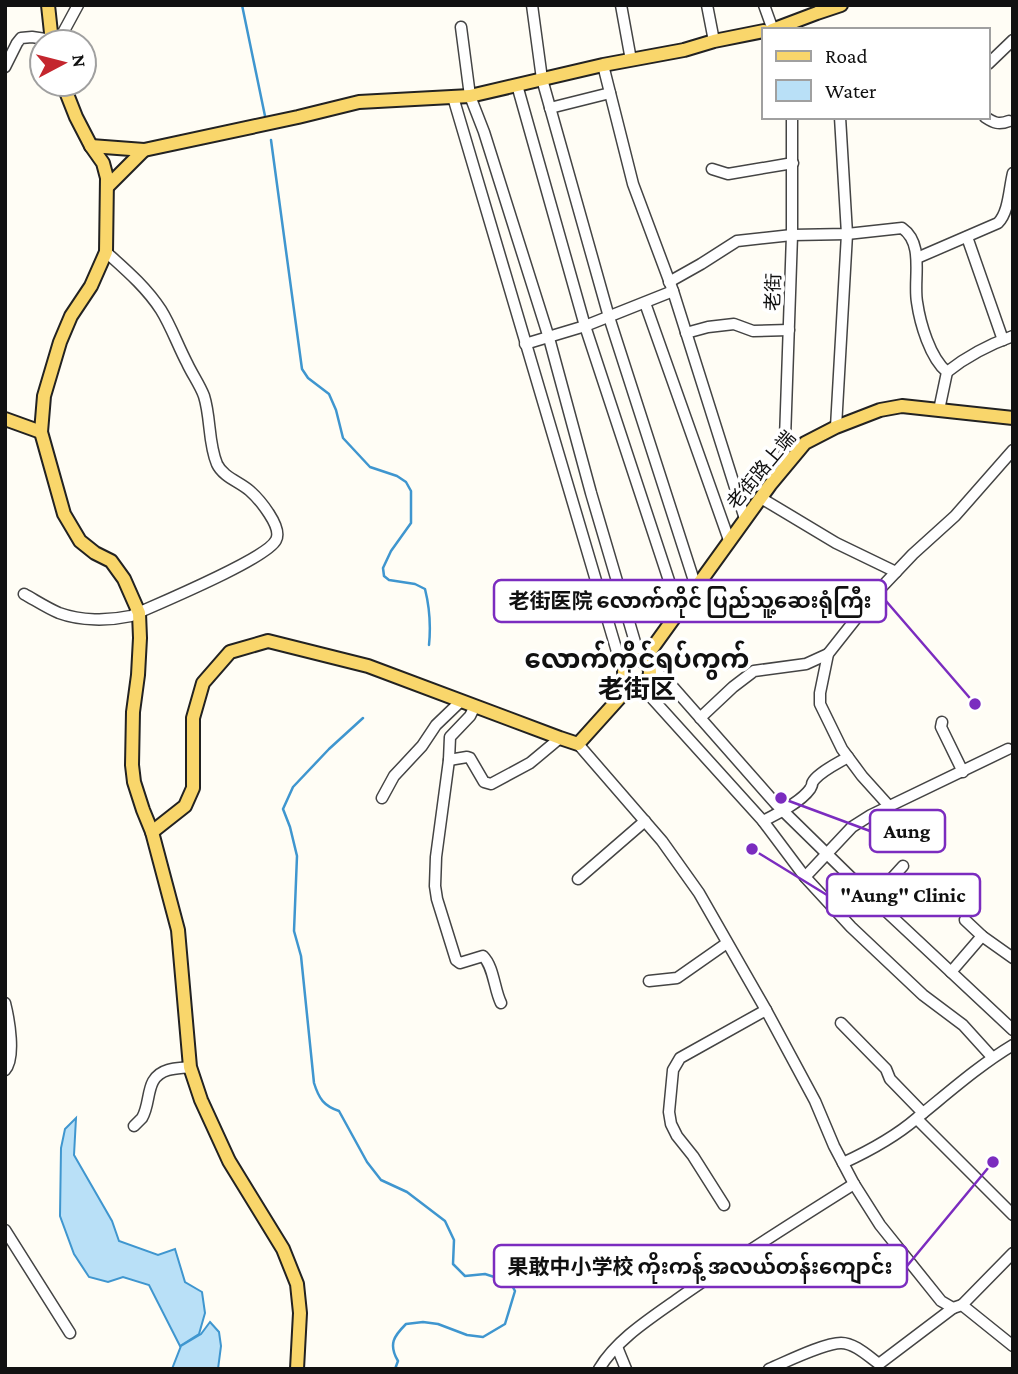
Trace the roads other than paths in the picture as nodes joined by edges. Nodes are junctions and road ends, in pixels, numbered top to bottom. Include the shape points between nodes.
1 (48, 5) edge
2 (78, 5) edge
3 (532, 5) edge
4 (621, 5) edge
5 (707, 5) edge
6 (764, 5) edge
7 (841, 5) edge
8 (461, 27) dead end
9 (52, 28) edge
10 (63, 28) edge
11 (772, 28) edge
12 (778, 28) edge
13 (762, 31) edge
14 (28, 37) edge
15 (1013, 40) edge
16 (714, 41) junction
17 (631, 60) junction
18 (990, 62) edge
19 (603, 65) junction
20 (5, 67) edge
21 (542, 79) junction
22 (517, 85) junction
23 (610, 93) junction
24 (470, 96) junction
25 (453, 97) junction
26 (69, 98) edge
27 (550, 108) junction
28 (792, 119) edge
29 (840, 119) edge
30 (988, 119) edge
31 (1009, 121) dead end
32 (92, 146) junction
33 (144, 150) junction
34 (793, 163) junction
35 (712, 169) dead end
36 (1013, 173) edge
37 (107, 187) junction
38 (1011, 192) edge
39 (847, 234) junction
40 (792, 235) junction
41 (967, 237) junction
42 (106, 252) junction
43 (917, 258) junction
44 (671, 287) junction
45 (645, 303) junction
46 (609, 317) junction
47 (585, 326) junction
48 (789, 330) junction
49 (686, 333) junction
50 (549, 338) junction
51 (1008, 338) edge
52 (525, 344) junction
53 (947, 372) junction
54 (939, 410) junction
55 (1013, 418) edge
56 (5, 419) edge
57 (836, 427) junction
58 (41, 432) junction
59 (1013, 450) edge
60 (784, 468) junction
61 (761, 498) junction
62 (745, 519) junction
63 (729, 540) junction
64 (896, 572) junction
65 (696, 587) junction
66 (24, 594) dead end
67 (679, 611) junction
68 (139, 612) junction
69 (828, 654) junction
70 (645, 663) junction
71 (625, 669) junction
72 (636, 685) junction
73 (461, 701) junction
74 (475, 706) junction
75 (700, 718) junction
76 (942, 722) dead end
77 (560, 738) junction
78 (578, 744) junction
79 (1008, 749) dead end
80 (848, 757) junction
81 (449, 760) junction
82 (963, 772) junction
83 (382, 799) dead end
84 (889, 806) junction
85 (782, 810) junction
86 (645, 821) junction
87 (763, 821) junction
88 (152, 832) junction
89 (826, 855) junction
90 (903, 866) dead end
91 (805, 877) junction
92 (578, 879) dead end
93 (873, 900) junction
94 (965, 920) dead end
95 (982, 936) junction
96 (727, 943) junction
97 (1013, 958) edge
98 (951, 972) junction
99 (649, 981) dead end
100 (5, 1003) edge
101 (501, 1003) dead end
102 (766, 1010) junction
103 (841, 1023) dead end
104 (1013, 1030) edge
105 (1013, 1045) edge
106 (992, 1057) junction
107 (190, 1067) junction
108 (5, 1070) edge
109 (920, 1116) junction
110 (134, 1126) dead end
111 (843, 1163) junction
112 (854, 1184) junction
113 (724, 1205) dead end
114 (1013, 1215) edge
115 (5, 1230) edge
116 (1013, 1253) edge
117 (958, 1307) junction
118 (70, 1333) dead end
119 (1013, 1346) edge
120 (617, 1347) junction
121 (877, 1367) edge
122 (297, 1369) edge
123 (599, 1369) edge
124 (626, 1369) edge
125 (769, 1369) edge

1 - 9 main road
2 - 10 street
3 - 21 street
4 - 17 street
5 - 16 street
6 - 11 street
7 - 12 main road
8 - 24 street
13 - 16 main road
14 - 20 street via 17,43
15 - 18 street
16 - 17 main road
17 - 19 main road
19 - 21 main road
19 - 23 street
21 - 22 main road
21 - 27 street
22 - 24 main road
22 - 47 street
23 - 27 street
23 - 44 street via 633,184
24 - 25 main road
24 - 50 street
25 - 33 main road via 359,102
25 - 52 street
26 - 32 main road
27 - 46 street
28 - 34 street, 老街
29 - 39 street
30 - 31 street via 996,124
32 - 33 main road
32 - 37 main road via 103,163
33 - 37 main road
34 - 35 street via 728,174
34 - 40 street, 老街
36 - 38 street
37 - 42 main road
38 - 41 street via 1002,219
39 - 40 street
39 - 43 street via 902,228 911,238
39 - 57 street
40 - 44 street via 737,241
40 - 48 street, 老街
41 - 43 street
41 - 51 street
42 - 58 main road via 60,342 44,396
42 - 68 street via 162,311 204,396 218,467 256,498 278,532 271,547
43 - 53 street via 916,300 921,322 939,365
44 - 45 street
44 - 49 street
45 - 46 street
45 - 63 street
46 - 47 street
46 - 65 street
47 - 50 street
47 - 67 street
48 - 49 street via 753,331 734,324
48 - 60 street, 老街
49 - 62 street
50 - 52 street
50 - 70 street
51 - 53 street via 990,344
52 - 71 street
53 - 54 street
54 - 55 main road, 老街路上端
54 - 57 main road, 老街路上端 via 902,406
56 - 58 main road
57 - 60 main road, 老街路上端 via 805,443
58 - 68 main road via 68,522 80,541 111,561
59 - 64 street via 955,516
60 - 61 main road, 老街路上端
61 - 62 main road, 老街路上端
61 - 64 street
62 - 63 main road, 老街路上端
63 - 65 main road, 老街路上端
64 - 69 street
65 - 67 main road, 老街路上端
66 - 68 street via 84,619 116,619
67 - 70 main road, 老街路上端
68 - 88 main road via 132,765
69 - 75 street via 789,668 754,671
69 - 80 street via 820,704
70 - 71 main road via 631,661
70 - 72 main road via 647,681
70 - 75 street via 665,678
71 - 72 main road via 625,678
72 - 78 main road
72 - 87 street
73 - 74 main road
73 - 83 street via 394,776
73 - 88 main road via 368,666 268,641 230,652 203,683 193,718 193,788 185,806
74 - 77 main road
74 - 81 street via 450,737
75 - 85 street
76 - 82 street
77 - 78 main road
77 - 81 street via 530,763 491,784 484,782 470,758
78 - 86 street
79 - 82 street
80 - 84 street
80 - 85 street via 818,776 803,796
81 - 101 street via 436,858 437,899 456,960 460,963 477,956 488,960
82 - 84 street
84 - 89 street via 852,827
85 - 87 street
85 - 89 street
86 - 92 street
86 - 96 street via 699,893
87 - 91 street
88 - 107 main road via 178,930
89 - 91 street
89 - 93 street
90 - 93 street
91 - 106 street via 851,927 923,995 963,1025
93 - 98 street
94 - 95 street
95 - 97 street
95 - 98 street
96 - 99 street via 677,978
96 - 102 street
98 - 104 street
100 - 108 street via 11,1049
102 - 111 street
102 - 113 street via 680,1058 673,1070 671,1124
103 - 109 street via 886,1069
105 - 106 street
106 - 109 street
107 - 110 street via 155,1076 142,1118
107 - 122 main road via 229,1161 283,1249 298,1284
109 - 111 street
109 - 114 street
111 - 112 street
112 - 117 street via 880,1225 941,1301
112 - 120 street via 718,1271
115 - 118 street
116 - 117 street
117 - 119 street
117 - 121 street
120 - 123 street
120 - 124 street
121 - 125 street via 842,1343

